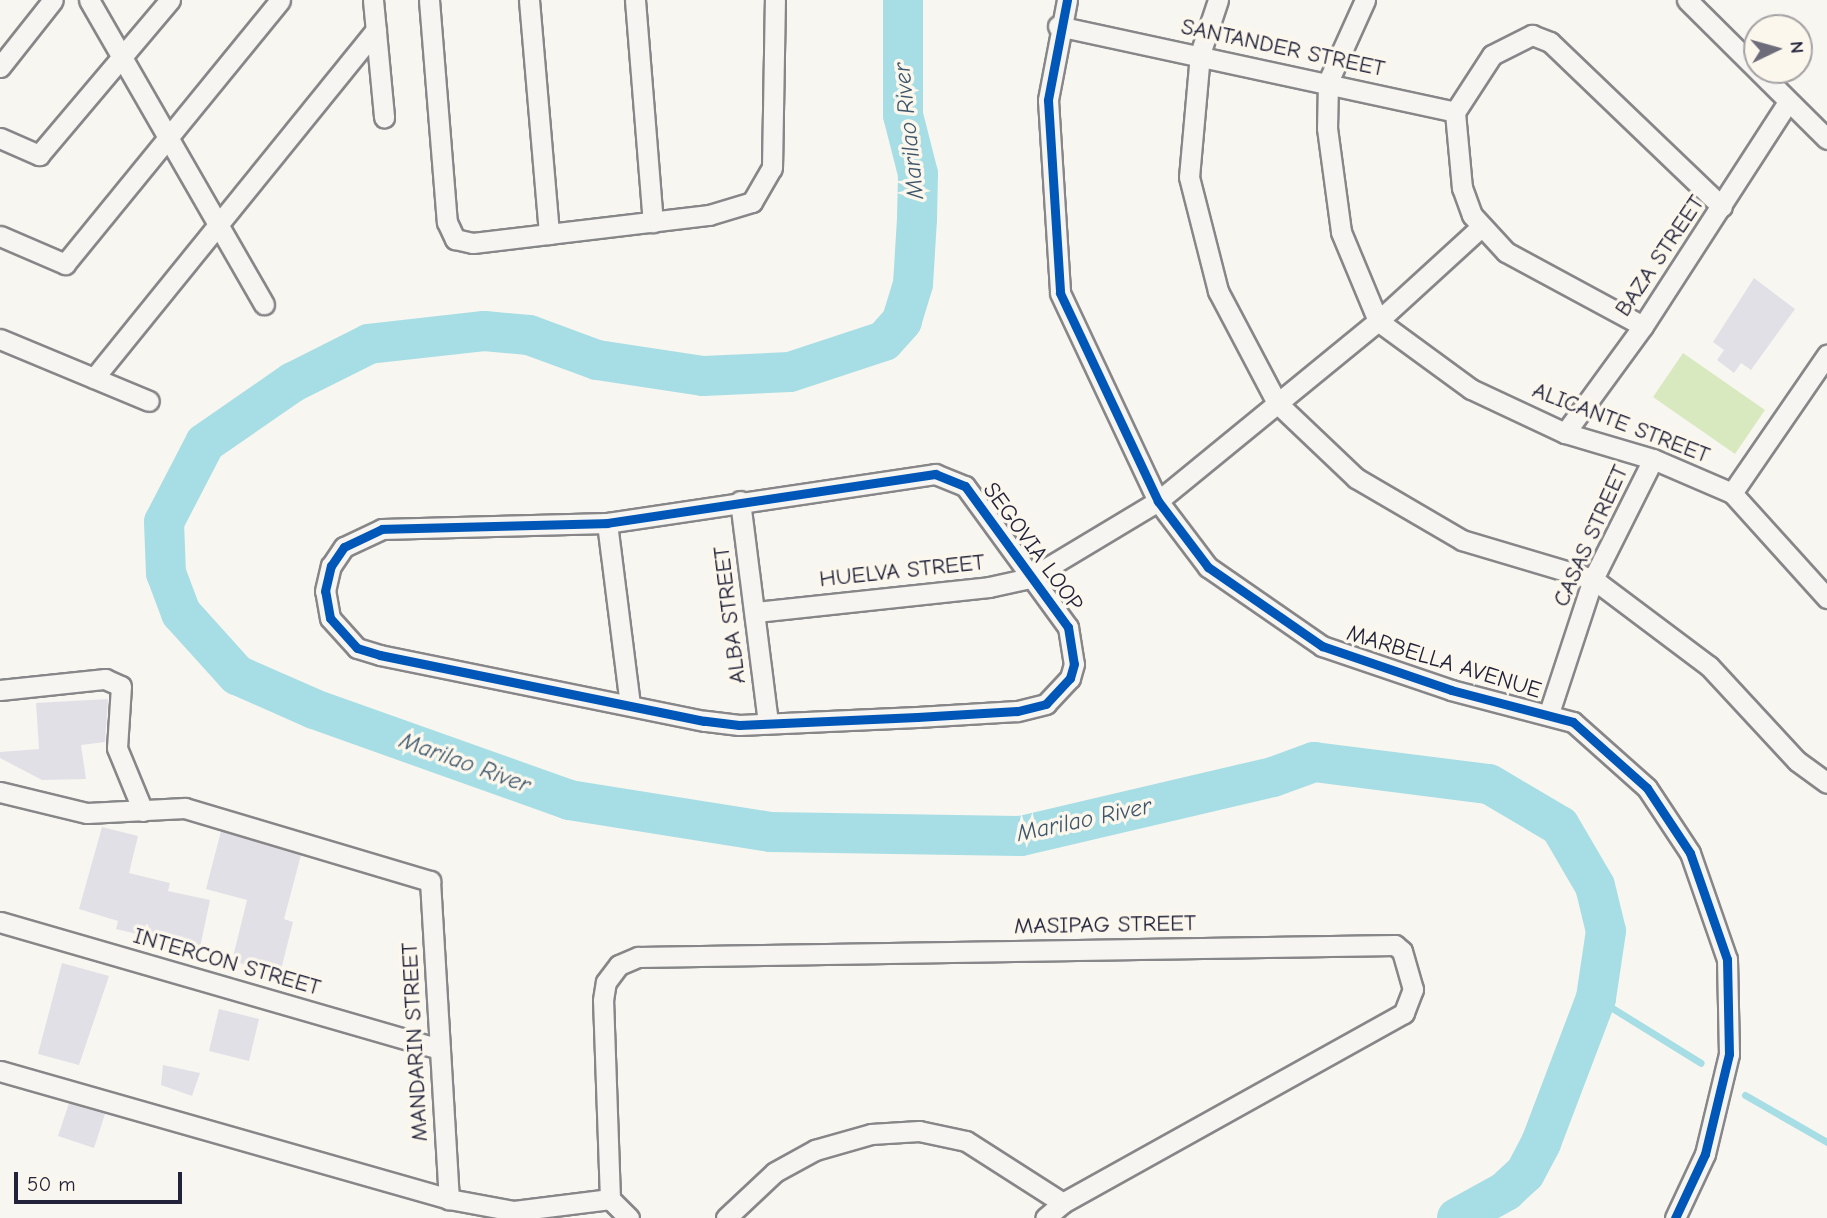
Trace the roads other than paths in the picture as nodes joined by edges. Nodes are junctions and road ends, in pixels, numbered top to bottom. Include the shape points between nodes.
1 (52, 0) edge
2 (89, 0) edge
3 (170, 0) edge
4 (279, 0) edge
5 (373, 0) edge
6 (429, 0) edge
7 (529, 0) edge
8 (635, 0) edge
9 (775, 0) edge
10 (1067, 0) edge
11 (1218, 0) edge
12 (1366, 0) edge
13 (1687, 0) edge
14 (1058, 26) junction
15 (376, 30) junction
16 (1200, 54) junction
17 (122, 56) junction
18 (0, 66) edge
19 (1328, 82) junction
20 (1788, 102) junction
21 (1455, 112) junction
22 (384, 117) dead end
23 (169, 137) junction
24 (0, 138) edge
25 (1827, 139) edge
26 (1722, 206) junction
27 (653, 222) junction
28 (218, 224) junction
29 (1480, 228) junction
30 (549, 234) junction
31 (0, 236) edge
32 (264, 304) dead end
33 (1378, 321) junction
34 (1643, 326) junction
35 (0, 339) edge
36 (1827, 355) edge
37 (94, 378) junction
38 (149, 401) dead end
39 (1277, 403) junction
40 (1565, 433) junction
41 (1653, 459) junction
42 (1732, 493) junction
43 (740, 501) junction
44 (1157, 501) junction
45 (607, 523) junction
46 (1030, 578) junction
47 (1593, 579) junction
48 (1827, 597) edge
49 (756, 612) junction
50 (0, 690) edge
51 (630, 705) junction
52 (1549, 713) junction
53 (768, 723) junction
54 (1827, 783) edge
55 (0, 792) edge
56 (143, 811) junction
57 (0, 922) edge
58 (440, 1049) junction
59 (0, 1071) edge
60 (449, 1199) junction
61 (610, 1199) junction
62 (1063, 1202) junction
63 (629, 1218) edge
64 (726, 1218) edge
65 (1045, 1218) edge
66 (1675, 1218) edge

1 - 18 street
2 - 17 street
3 - 17 street
4 - 23 street
5 - 15 street
6 - 30 street via 449,232 473,243
7 - 30 street
8 - 27 street
9 - 27 street via 775,140 763,187 752,202 732,210
10 - 14 street, MARBELLA AVENUE
11 - 16 street
12 - 19 street, ALICANTE STREET
13 - 20 street
14 - 16 street, SANTANDER STREET
14 - 44 street, MARBELLA AVENUE via 1048,100 1060,293
15 - 22 street
15 - 28 street
16 - 19 street, SANTANDER STREET
16 - 39 street via 1189,177 1218,291
17 - 23 street
17 - 24 street via 39,155
19 - 21 street, SANTANDER STREET
19 - 33 street, ALICANTE STREET via 1335,206 1363,294
20 - 25 street
20 - 26 street, BAZA STREET
21 - 26 street via 1492,55 1532,35 1550,42
21 - 29 street via 1462,188
23 - 28 street
23 - 31 street via 65,264
26 - 34 street, BAZA STREET
27 - 30 street
28 - 32 street
28 - 37 street
29 - 33 street, HUELVA STREET
29 - 34 street via 1506,252
33 - 39 street, HUELVA STREET
33 - 40 street, ALICANTE STREET via 1438,370
34 - 40 street, BAZA STREET
35 - 37 street
36 - 42 street
37 - 38 street
39 - 44 street, HUELVA STREET
39 - 47 street via 1356,478 1462,540
40 - 41 street, ALICANTE STREET
41 - 42 street, ALICANTE STREET
41 - 47 street, CASAS STREET
42 - 48 street, ALICANTE STREET
43 - 45 street, SEGOVIA LOOP
43 - 46 street, SEGOVIA LOOP via 946,475 965,486
43 - 49 street, ALBA STREET
44 - 46 street, HUELVA STREET
44 - 52 street, MARBELLA AVENUE via 1208,567 1322,646 1451,690
45 - 51 street
45 - 51 street, SEGOVIA LOOP via 382,529 344,547 331,566 325,591 330,618 342,635 380,655
46 - 49 street, HUELVA STREET via 989,587
46 - 53 street, SEGOVIA LOOP via 1068,627 1075,646 1070,678 1046,704 1017,711
47 - 52 street, CASAS STREET
47 - 54 street via 1709,666 1797,761
49 - 53 street, ALBA STREET
50 - 56 street via 105,679 121,686 117,748
51 - 53 street, SEGOVIA LOOP via 704,721
52 - 66 street, MARBELLA AVENUE via 1573,722 1617,757 1678,829 1702,876 1727,959 1729,1054 1718,1110
55 - 56 street via 87,813
56 - 58 street, MANDARIN STREET via 185,808 430,881
57 - 58 street, INTERCON STREET
58 - 60 street, MANDARIN STREET
59 - 60 street
60 - 61 street via 514,1211
61 - 62 street, MASIPAG STREET via 603,1000 606,982 619,965 638,957 1395,945 1402,951 1413,989 1404,1013
61 - 63 street
62 - 64 street via 966,1141 919,1131 871,1134 815,1150 775,1172
62 - 65 street, MASIPAG STREET

